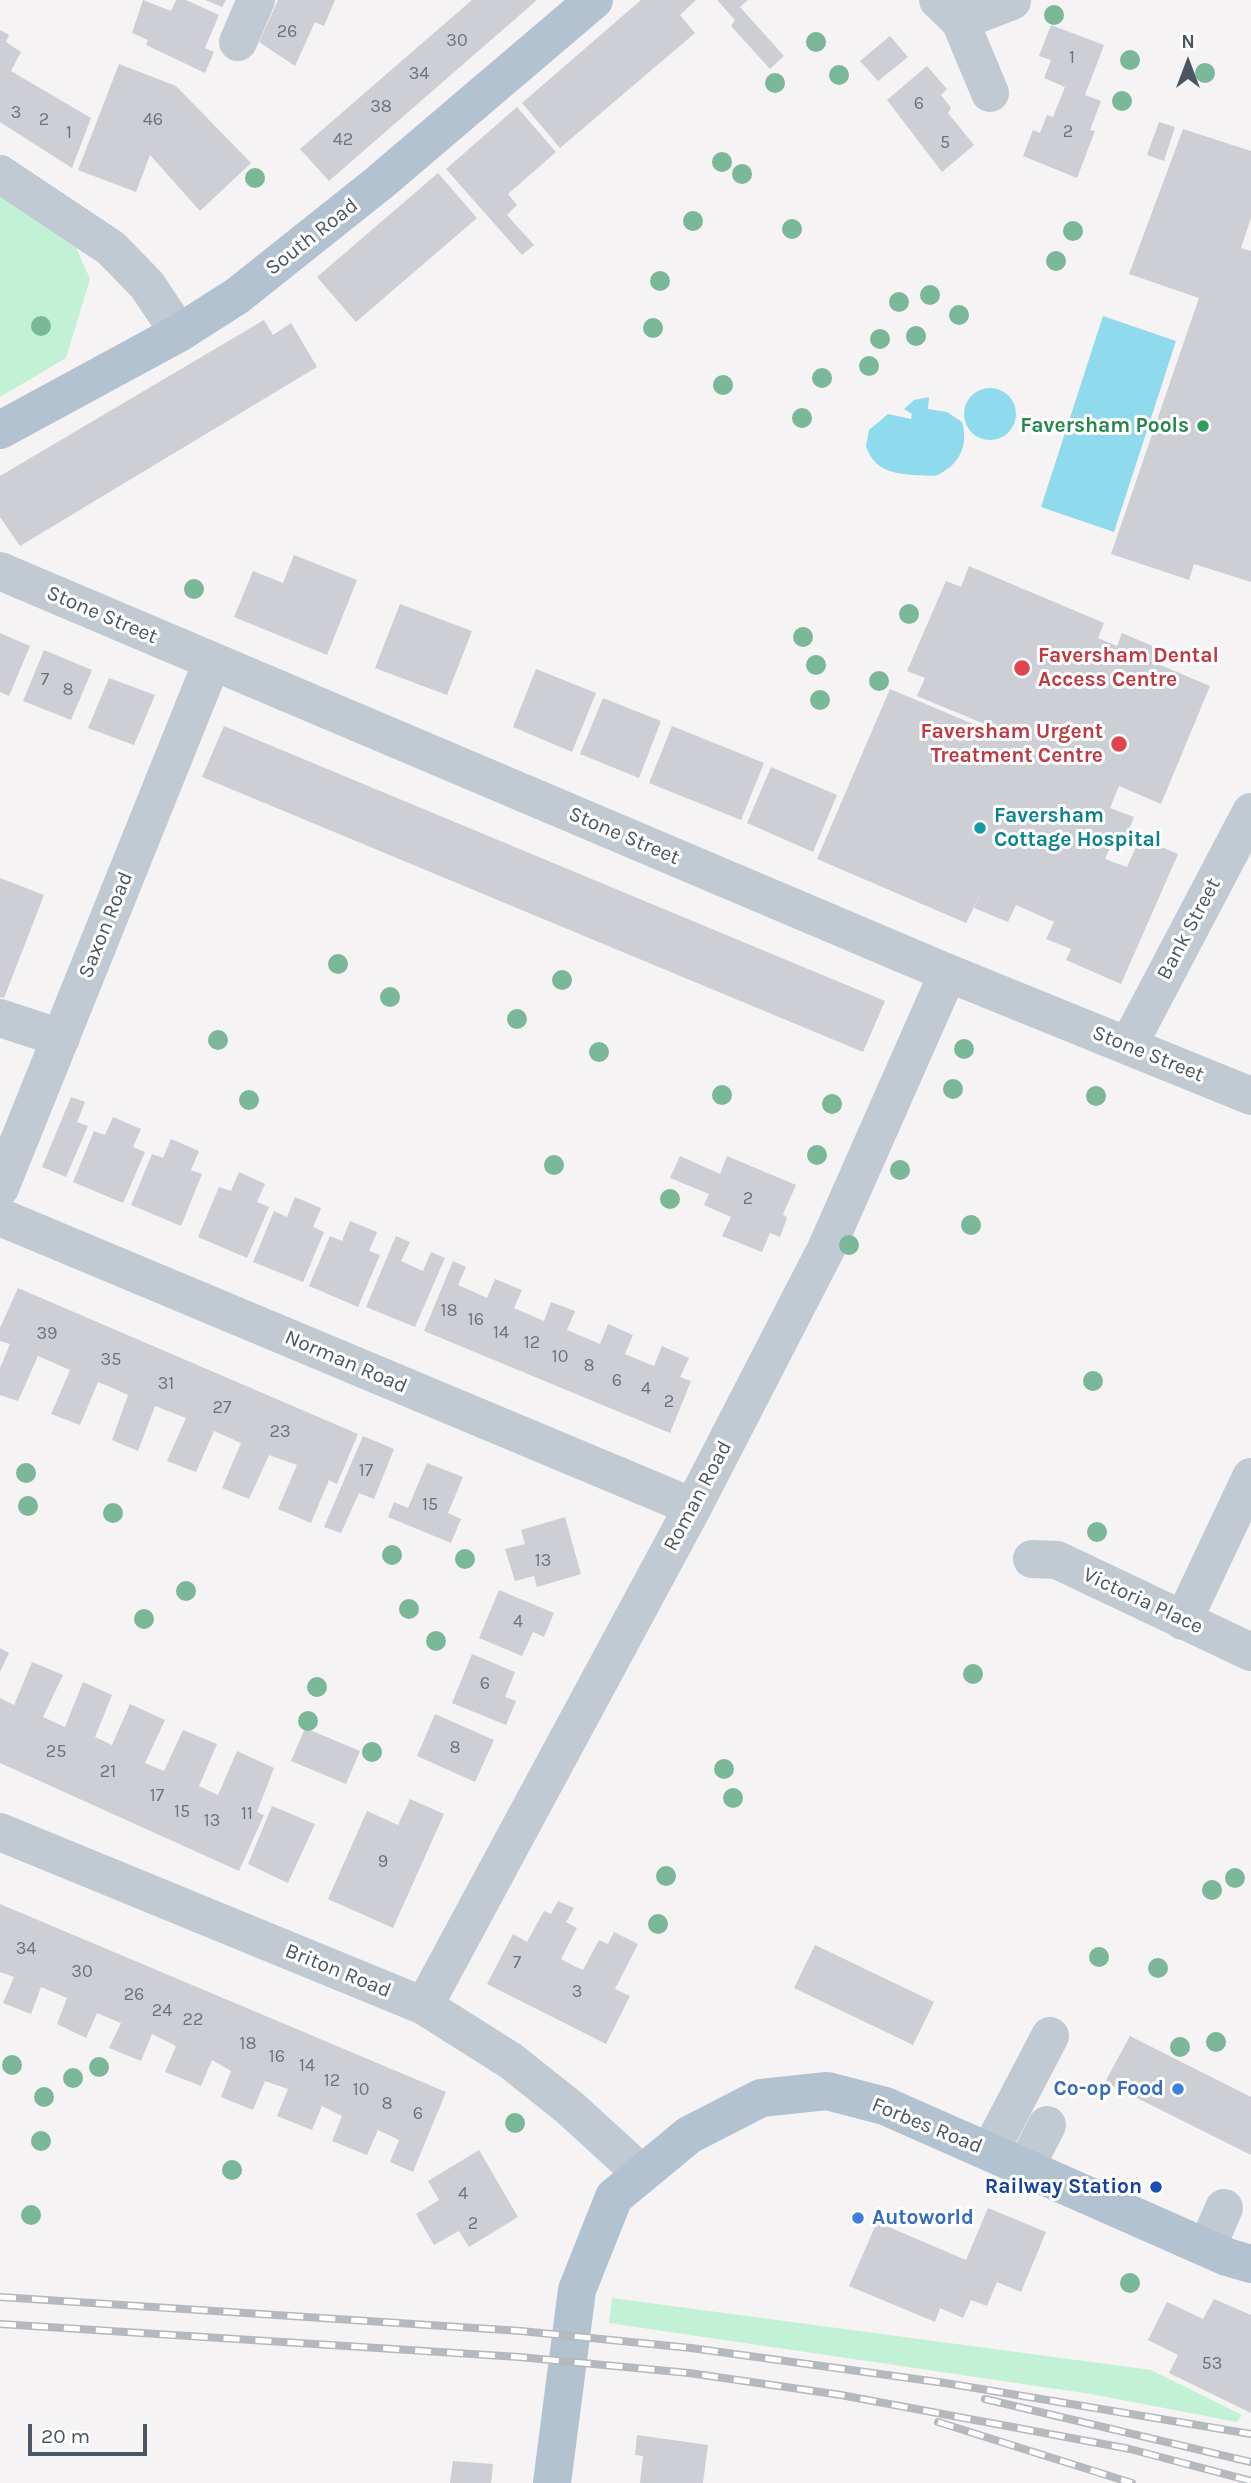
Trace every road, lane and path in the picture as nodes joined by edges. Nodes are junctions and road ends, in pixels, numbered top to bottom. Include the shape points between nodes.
1 (256, 0) edge
2 (594, 0) edge
3 (1012, 1) edge
4 (949, 10) edge
5 (238, 43) dead end
6 (990, 93) dead end
7 (0, 174) edge
8 (178, 333) junction
9 (0, 430) edge
10 (0, 571) edge
11 (212, 662) junction
12 (1251, 812) edge
13 (1242, 849) edge
14 (948, 973) junction
15 (0, 1018) edge
16 (61, 1038) junction
17 (1128, 1046) junction
18 (1251, 1096) edge
19 (0, 1188) edge
20 (0, 1217) edge
21 (1251, 1480) edge
22 (693, 1507) junction
23 (1032, 1559) dead end
24 (1183, 1621) junction
25 (1251, 1652) edge
26 (0, 1832) edge
27 (424, 2006) junction
28 (1050, 2036) dead end
29 (1046, 2125) dead end
30 (990, 2151) junction
31 (1026, 2168) junction
32 (640, 2172) junction
33 (1224, 2208) dead end
34 (1207, 2248) junction
35 (1251, 2264) edge
36 (552, 2483) edge

1 - 5 street
2 - 8 main road, South Road via 337,218 237,296
3 - 4 street
4 - 6 street
7 - 8 street via 111,248 147,285
8 - 9 main road, South Road
10 - 11 street, Stone Street
11 - 14 street, Stone Street
11 - 16 street, Saxon Road
12 - 13 street, Bank Street
13 - 17 street, Bank Street
14 - 17 street, Stone Street
14 - 22 street, Roman Road via 826,1249
15 - 16 street
16 - 19 street, Saxon Road
17 - 18 street, Stone Street
20 - 22 street, Norman Road
21 - 24 street
22 - 27 street, Roman Road
23 - 24 street, Victoria Place via 1057,1560
24 - 25 street, Victoria Place
26 - 27 street, Briton Road
27 - 32 street, Briton Road via 511,2062
28 - 30 street
29 - 31 street
30 - 31 main road, Forbes Road
30 - 32 main road, Forbes Road via 885,2106 827,2091 761,2098 690,2135
31 - 34 main road, Forbes Road
32 - 36 main road, Forbes Road via 614,2197 577,2290
33 - 34 street
34 - 35 main road, Forbes Road

